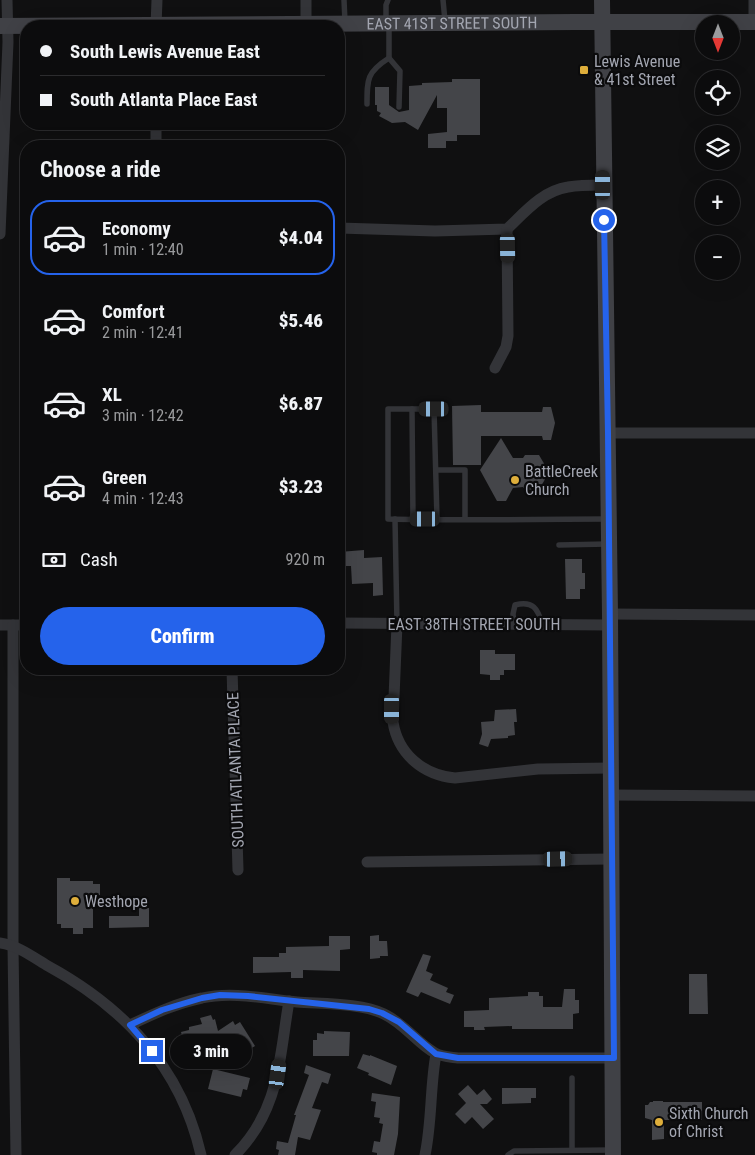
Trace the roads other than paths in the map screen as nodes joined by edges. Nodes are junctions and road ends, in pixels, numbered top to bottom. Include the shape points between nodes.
1 (7, 0) edge
2 (157, 0) edge
3 (306, 0) edge
4 (344, 0) edge
5 (388, 0) edge
6 (444, 0) edge
7 (602, 0) edge
8 (754, 0) edge
9 (156, 20) edge
10 (306, 20) edge
11 (345, 20) edge
12 (601, 22) junction
13 (754, 22) edge
14 (445, 23) junction
15 (345, 24) edge
16 (387, 24) junction
17 (4, 26) edge
18 (20, 26) edge
19 (389, 58) junction
20 (367, 104) dead end
21 (399, 107) dead end
22 (603, 185) junction
23 (345, 228) edge
24 (507, 229) junction
25 (0, 234) edge
26 (495, 368) dead end
27 (412, 409) junction
28 (608, 433) junction
29 (755, 433) edge
30 (436, 470) junction
31 (395, 519) junction
32 (414, 519) junction
33 (437, 519) junction
34 (465, 519) junction
35 (608, 519) junction
36 (609, 544) junction
37 (559, 545) dead end
38 (755, 615) edge
39 (610, 619) junction
40 (345, 623) edge
41 (397, 624) junction
42 (514, 624) junction
43 (542, 624) junction
44 (0, 625) edge
45 (13, 625) junction
46 (20, 625) edge
47 (232, 675) edge
48 (611, 768) junction
49 (611, 795) junction
50 (755, 796) edge
51 (611, 859) junction
52 (367, 862) dead end
53 (238, 870) dead end
54 (0, 944) edge
55 (13, 946) junction
56 (289, 1001) junction
57 (130, 1025) junction
58 (436, 1054) junction
59 (614, 1058) junction
60 (572, 1078) dead end
61 (572, 1150) junction
62 (613, 1152) edge
63 (16, 1155) edge
64 (201, 1155) edge
65 (235, 1155) edge
66 (425, 1155) edge
67 (508, 1155) edge

1 - 17 street
2 - 9 street
3 - 10 street
4 - 11 lane
5 - 16 lane
6 - 14 lane
7 - 12 main road
8 - 13 street
12 - 13 main road, EAST 41ST STREET SOUTH
12 - 14 main road, EAST 41ST STREET SOUTH
12 - 22 main road
14 - 16 main road, EAST 41ST STREET SOUTH
15 - 16 main road, EAST 41ST STREET SOUTH
16 - 19 lane
17 - 18 main road, EAST 41ST STREET SOUTH
17 - 25 street
19 - 20 lane via 370,74
19 - 21 lane via 400,71
22 - 24 street via 569,186 557,190 538,201
22 - 28 main road
23 - 24 street
24 - 26 street via 508,336
27 - 30 lane via 434,409
27 - 31 lane via 388,409 388,519
27 - 32 lane
28 - 29 street
28 - 35 main road
30 - 33 lane
30 - 34 lane via 465,470
31 - 32 lane
31 - 41 lane
32 - 33 lane
33 - 34 lane
34 - 35 lane
35 - 36 main road
36 - 37 lane
36 - 39 main road
38 - 39 street, EAST 38TH STREET SOUTH
39 - 43 street, EAST 38TH STREET SOUTH
39 - 48 main road
40 - 41 street, EAST 38TH STREET SOUTH
41 - 42 street, EAST 38TH STREET SOUTH
41 - 48 street via 392,722 395,736 413,761 442,777 455,778 538,769
42 - 43 street, EAST 38TH STREET SOUTH
42 - 43 lane via 515,604 523,602 539,612
44 - 45 street
45 - 46 street
45 - 55 street
47 - 53 street, SOUTH ATLANTA PLACE
48 - 49 main road
49 - 50 street
49 - 51 main road
51 - 52 street
51 - 59 main road
54 - 55 street
55 - 57 street via 75,980
55 - 63 street
56 - 57 street via 220,995 162,1010
56 - 58 street via 382,1013 399,1022
56 - 65 street via 278,1074 269,1103 258,1129
57 - 64 street via 172,1078 184,1102
58 - 59 street via 458,1058
58 - 66 street
59 - 62 main road
60 - 61 lane
61 - 62 lane
61 - 67 lane via 514,1151

